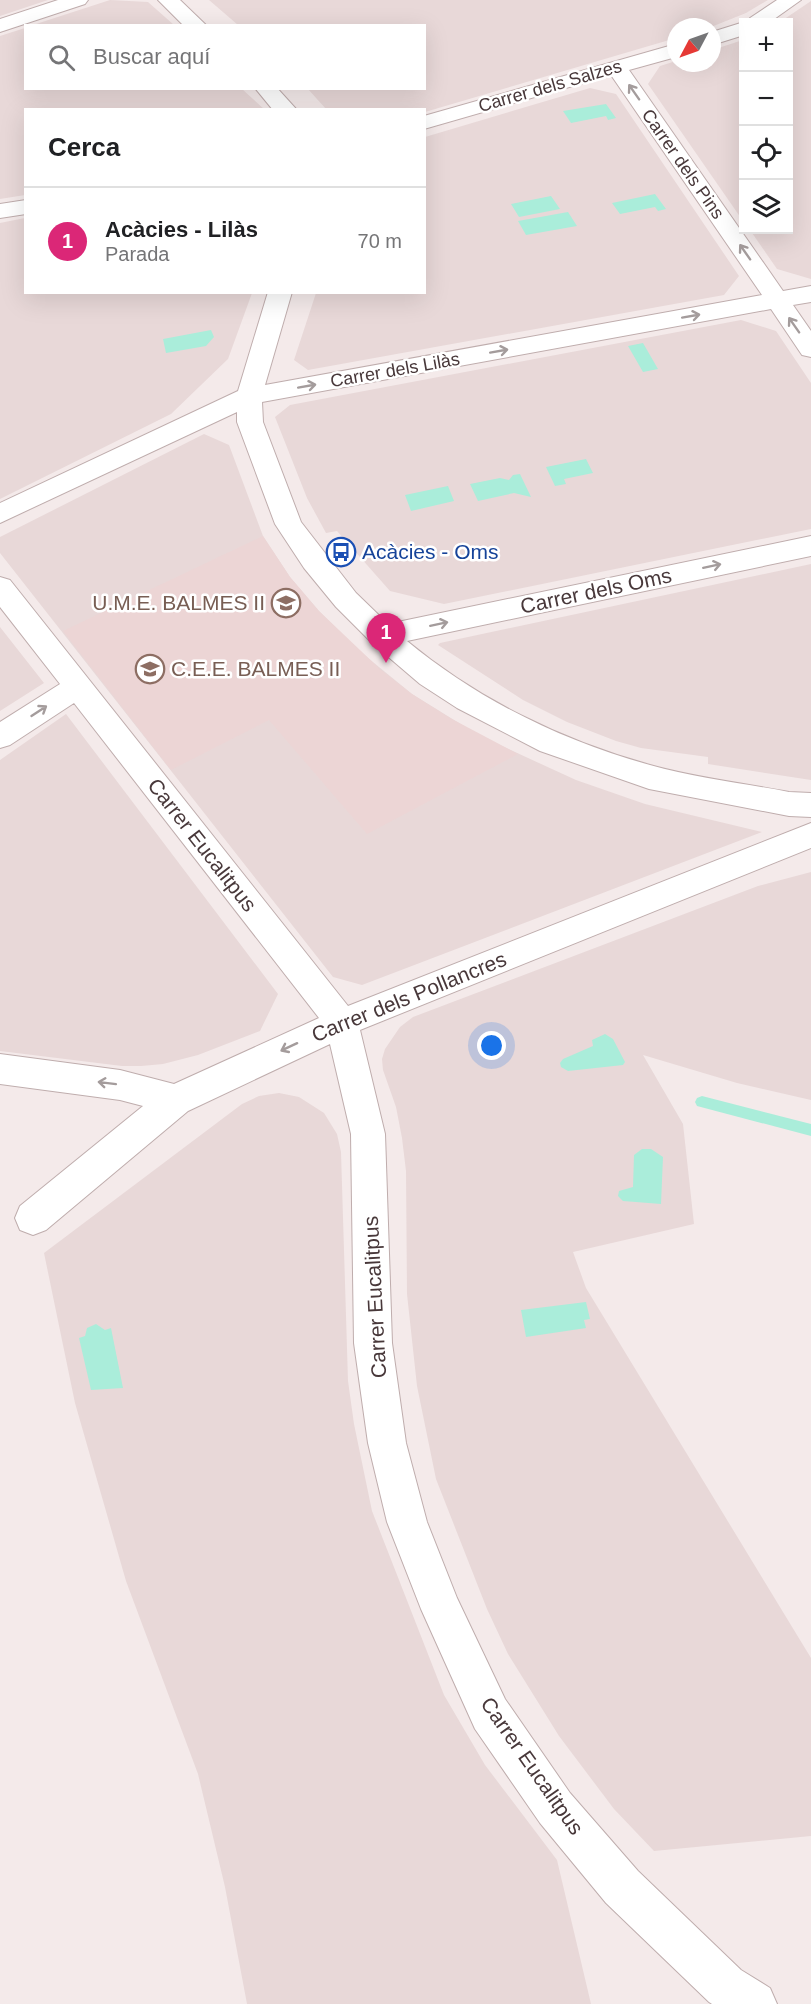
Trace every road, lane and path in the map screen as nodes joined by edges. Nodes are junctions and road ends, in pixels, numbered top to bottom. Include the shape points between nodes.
1 (78, 0) edge
2 (168, 0) edge
3 (791, 0) edge
4 (762, 18) edge
5 (195, 24) edge
6 (0, 26) edge
7 (739, 30) edge
8 (721, 36) edge
9 (667, 53) edge
10 (616, 67) junction
11 (267, 90) edge
12 (284, 108) edge
13 (426, 122) edge
14 (24, 207) edge
15 (0, 212) edge
16 (279, 294) edge
17 (811, 294) edge
18 (778, 301) junction
19 (811, 349) edge
20 (249, 396) junction
21 (0, 514) edge
22 (811, 546) edge
23 (0, 587) edge
24 (382, 636) junction
25 (78, 686) junction
26 (0, 737) edge
27 (811, 805) edge
28 (811, 835) edge
29 (342, 1023) junction
30 (0, 1069) edge
31 (176, 1100) junction
32 (33, 1218) dead end
33 (753, 2004) edge

1 - 6 street
2 - 5 street
3 - 4 street
7 - 8 street
9 - 10 street, Carrer dels Salzes
10 - 13 street, Carrer dels Salzes
18 -> 10 street, Carrer dels Pins
11 - 12 street
14 - 15 street
16 - 20 street
17 - 18 street, Carrer dels Lilàs
19 -> 18 street, Carrer dels Pins
20 -> 18 street, Carrer dels Lilàs
20 - 21 street, Carrer dels Lilàs
20 - 24 street via 250,422 288,524 346,600
24 -> 22 street, Carrer dels Oms
23 - 25 street, Carrer Eucalitpus
24 - 27 street via 430,676 467,700 551,742 649,777
26 -> 25 street
25 - 29 street, Carrer Eucalitpus
28 - 29 street, Carrer dels Pollancres
29 -> 31 street, Carrer dels Pollancres
29 - 33 street, Carrer Eucalitpus via 368,1134 373,1343 387,1443 407,1522 441,1609 490,1714 555,1808 622,1887 725,1986
31 -> 30 street via 120,1085
31 - 32 street, Carrer dels Pollancres

